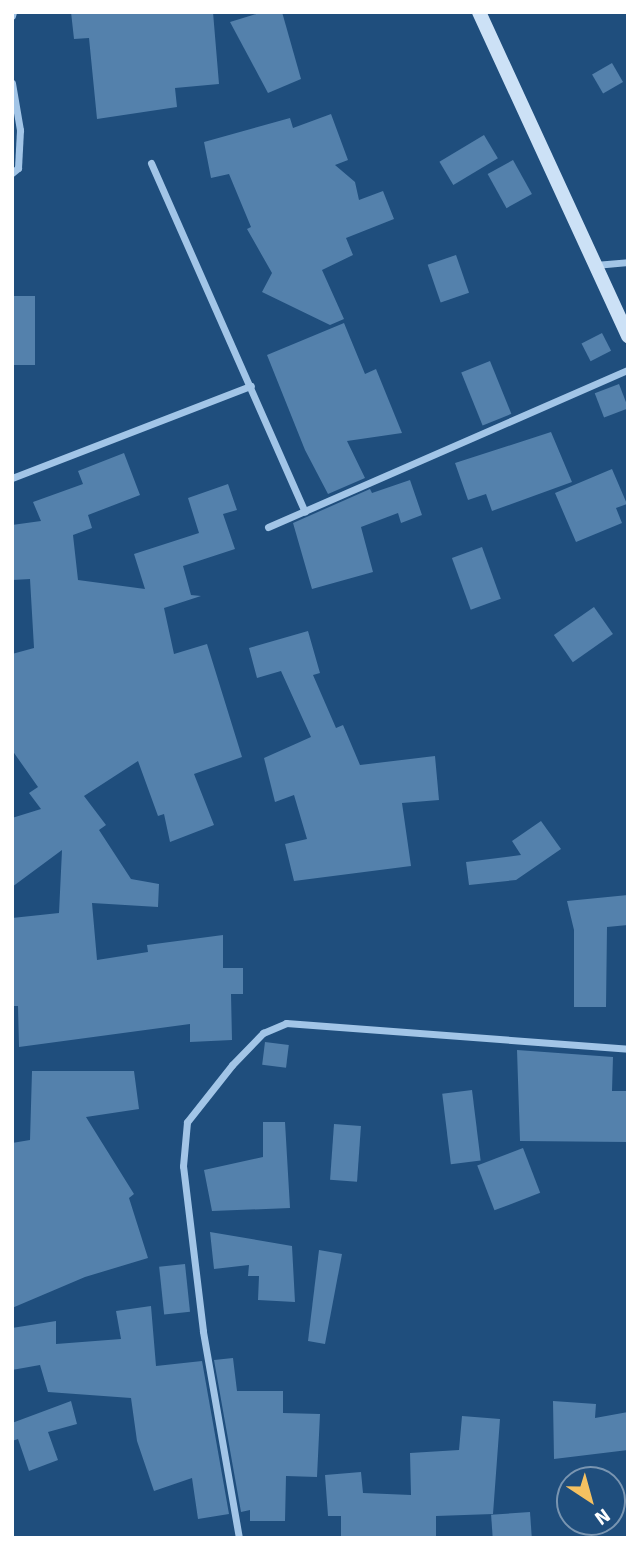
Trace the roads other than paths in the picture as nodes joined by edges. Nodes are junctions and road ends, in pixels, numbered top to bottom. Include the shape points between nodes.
1 (479, 12) edge
2 (12, 83) edge
3 (151, 163) dead end
4 (12, 173) edge
5 (628, 262) edge
6 (595, 265) junction
7 (628, 336) edge
8 (628, 370) edge
9 (251, 386) junction
10 (12, 478) edge
11 (305, 512) junction
12 (268, 527) dead end
13 (628, 1049) edge
14 (239, 1538) edge

1 - 6 main road
2 - 4 street via 20,130 18,168
3 - 9 street
5 - 6 street
6 - 7 main road
8 - 11 street
9 - 10 street
9 - 11 street
11 - 12 street
13 - 14 street via 286,1023 263,1033 187,1122 183,1166 203,1331

